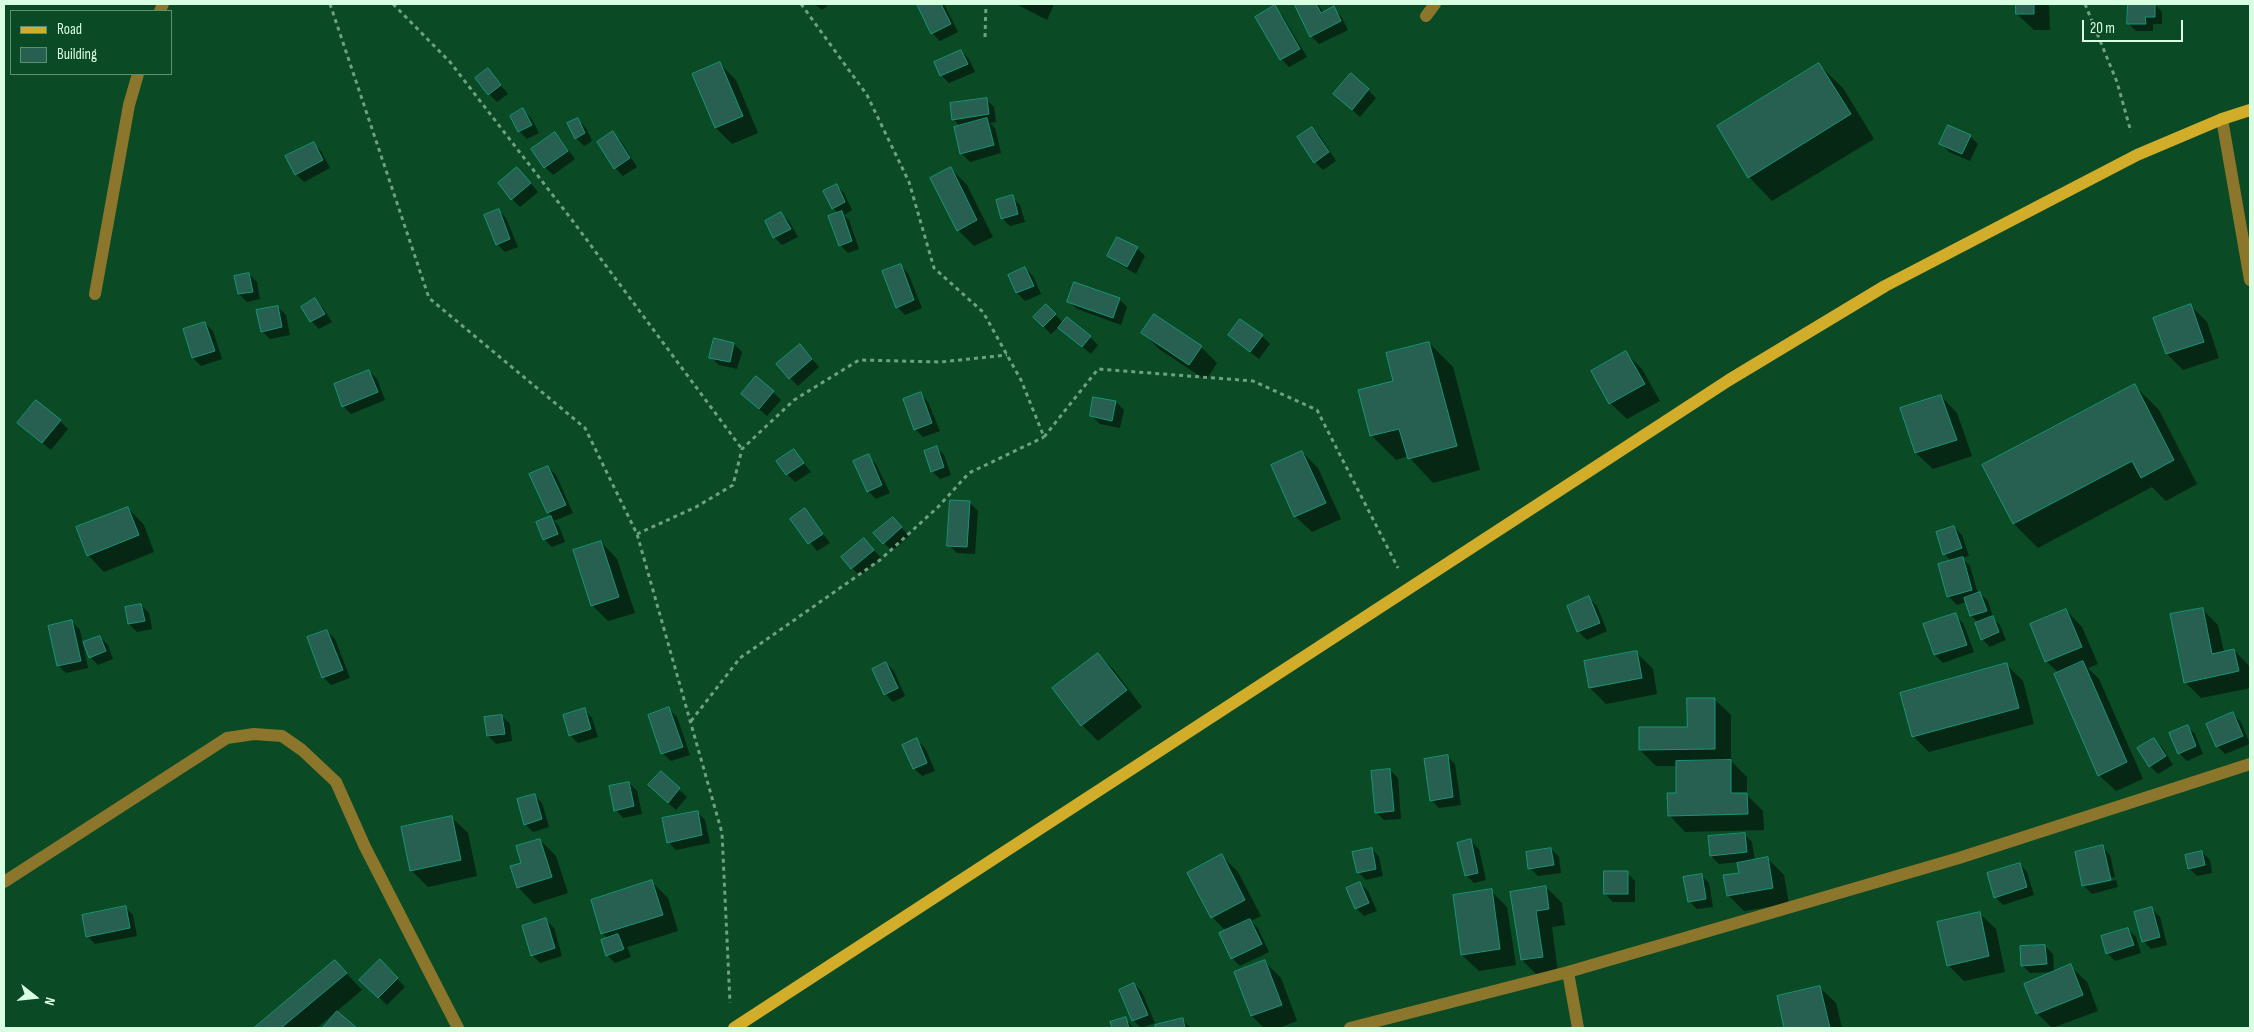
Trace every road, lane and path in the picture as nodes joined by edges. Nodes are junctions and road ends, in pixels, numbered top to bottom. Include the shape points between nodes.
1 (330, 4) edge
2 (393, 4) edge
3 (801, 4) edge
4 (986, 4) edge
5 (1435, 4) edge
6 (2085, 4) edge
7 (1426, 16) dead end
8 (985, 37) dead end
9 (138, 75) edge
10 (2250, 110) edge
11 (2222, 119) junction
12 (2137, 155) junction
13 (2250, 280) edge
14 (95, 294) dead end
15 (1007, 355) junction
16 (1044, 437) junction
17 (742, 449) junction
18 (637, 534) junction
19 (1409, 589) junction
20 (690, 721) junction
21 (2250, 764) edge
22 (4, 882) edge
23 (1568, 972) junction
24 (731, 1012) dead end
25 (458, 1028) edge
26 (734, 1028) edge
27 (1350, 1028) edge
28 (1578, 1028) edge

1 - 18 path via 429,298 585,428
2 - 17 path via 450,62
3 - 15 path via 867,95 909,182 934,268 983,312
4 - 8 path
5 - 7 street
6 - 12 path via 2117,82
9 - 14 street via 129,105
10 - 11 main road
11 - 12 main road
11 - 13 street
12 - 19 main road via 1885,286 1729,380
15 - 16 path
15 - 17 path via 941,362 859,360 794,400
16 - 19 path via 1098,369 1253,381 1317,410
16 - 20 path via 969,473 938,507 880,560 740,658
17 - 18 path via 734,485 696,507
18 - 20 path
19 - 26 main road
20 - 24 path via 722,833
21 - 23 street via 1959,858
22 - 25 street via 227,738 254,734 282,736 336,782 365,847
23 - 27 street
23 - 28 street

